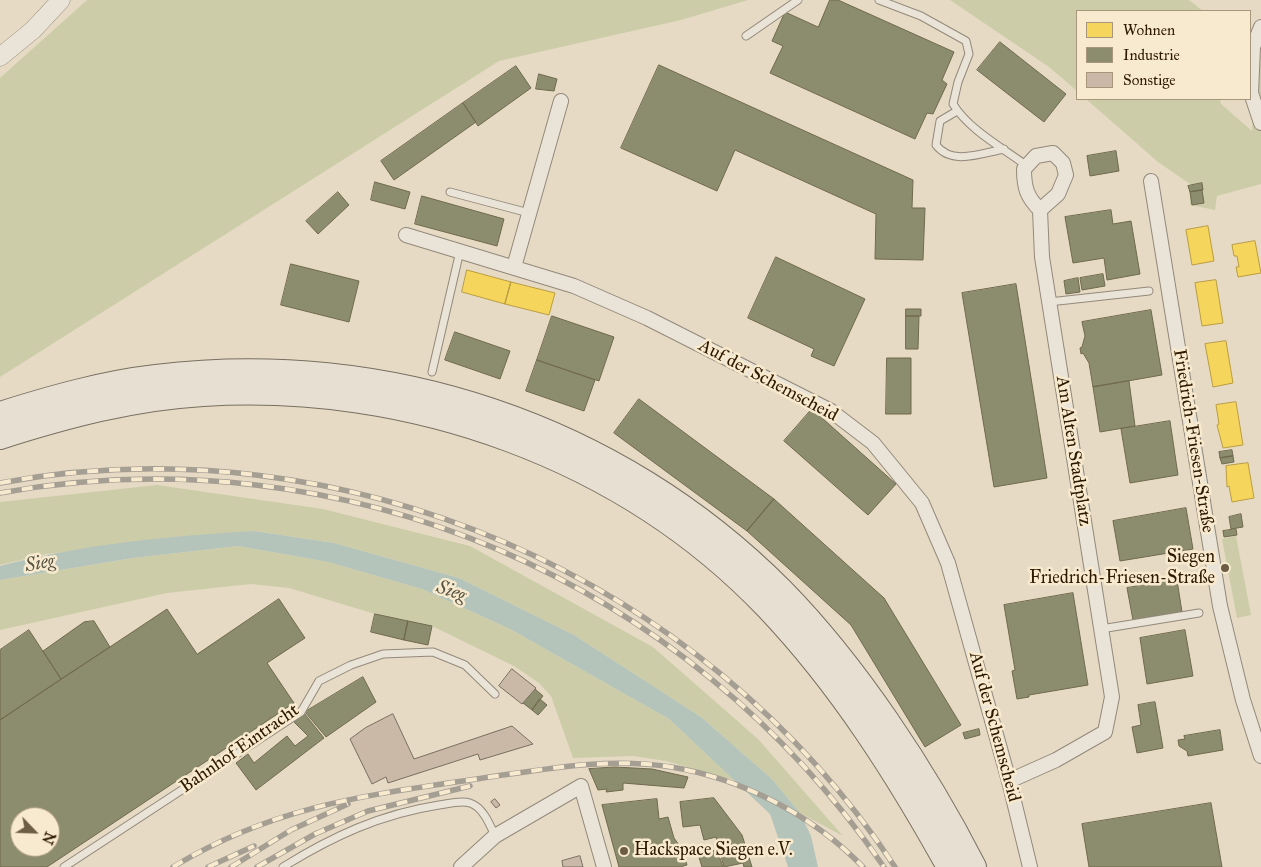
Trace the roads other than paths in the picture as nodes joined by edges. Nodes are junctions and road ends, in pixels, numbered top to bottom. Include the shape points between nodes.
1 (61, 0) edge
2 (798, 0) edge
3 (879, 0) edge
4 (1261, 27) edge
5 (746, 36) dead end
6 (0, 57) edge
7 (561, 101) dead end
8 (957, 111) junction
9 (1261, 123) edge
10 (1004, 149) junction
11 (1027, 166) junction
12 (1150, 181) dead end
13 (450, 192) dead end
14 (1040, 210) junction
15 (529, 213) junction
16 (406, 235) dead end
17 (460, 251) junction
18 (514, 267) junction
19 (1149, 290) dead end
20 (1050, 302) junction
21 (432, 372) dead end
22 (0, 414) edge
23 (0, 437) edge
24 (1198, 613) dead end
25 (1101, 628) junction
26 (495, 694) dead end
27 (1261, 756) edge
28 (1009, 781) junction
29 (495, 836) junction
30 (64, 867) edge
31 (283, 867) edge
32 (461, 867) edge
33 (604, 867) edge
34 (949, 867) edge
35 (974, 867) edge
36 (1030, 867) edge

1 - 6 street via 33,30
2 - 5 lane
3 - 8 lane via 921,16 966,41 969,54 953,104
4 - 9 street via 1253,47 1251,93
7 - 15 street
8 - 10 lane
8 - 10 lane via 940,121 936,145 942,153 960,158
10 - 11 lane
11 - 14 street via 1024,169 1024,187
11 - 14 street via 1036,156 1053,153 1063,163 1066,175 1058,194
12 - 27 street, Friedrich-Friesen-Straße via 1220,606 1243,700
13 - 15 lane
14 - 20 street, Am Alten Stadtplatz via 1042,257
15 - 18 street
16 - 17 street, Auf der Schemscheid
17 - 18 street, Auf der Schemscheid
17 - 21 lane
18 - 28 street, Auf der Schemscheid via 574,286 647,318 831,411 873,443 922,503 948,562
19 - 20 lane
20 - 25 street, Am Alten Stadtplatz
22 - 35 highway via 64,394 154,377 199,372 291,371 345,376 426,390 479,405 556,434 637,477 676,502 781,590 841,659 900,742
23 - 34 highway via 69,416 156,399 201,394 290,393 421,412 481,429 547,455 587,474 663,520 706,552 765,605 824,672 855,716 911,801
24 - 25 lane
25 - 28 street, Am Alten Stadtplatz via 1112,697 1105,732 1056,760
26 - 30 lane, Bahnhof Eintracht via 465,666 433,652 383,654 351,665 319,681 301,712
28 - 36 street, Auf der Schemscheid
29 - 31 lane via 480,810 470,803 403,810 358,827
29 - 32 street
29 - 33 street via 581,786

